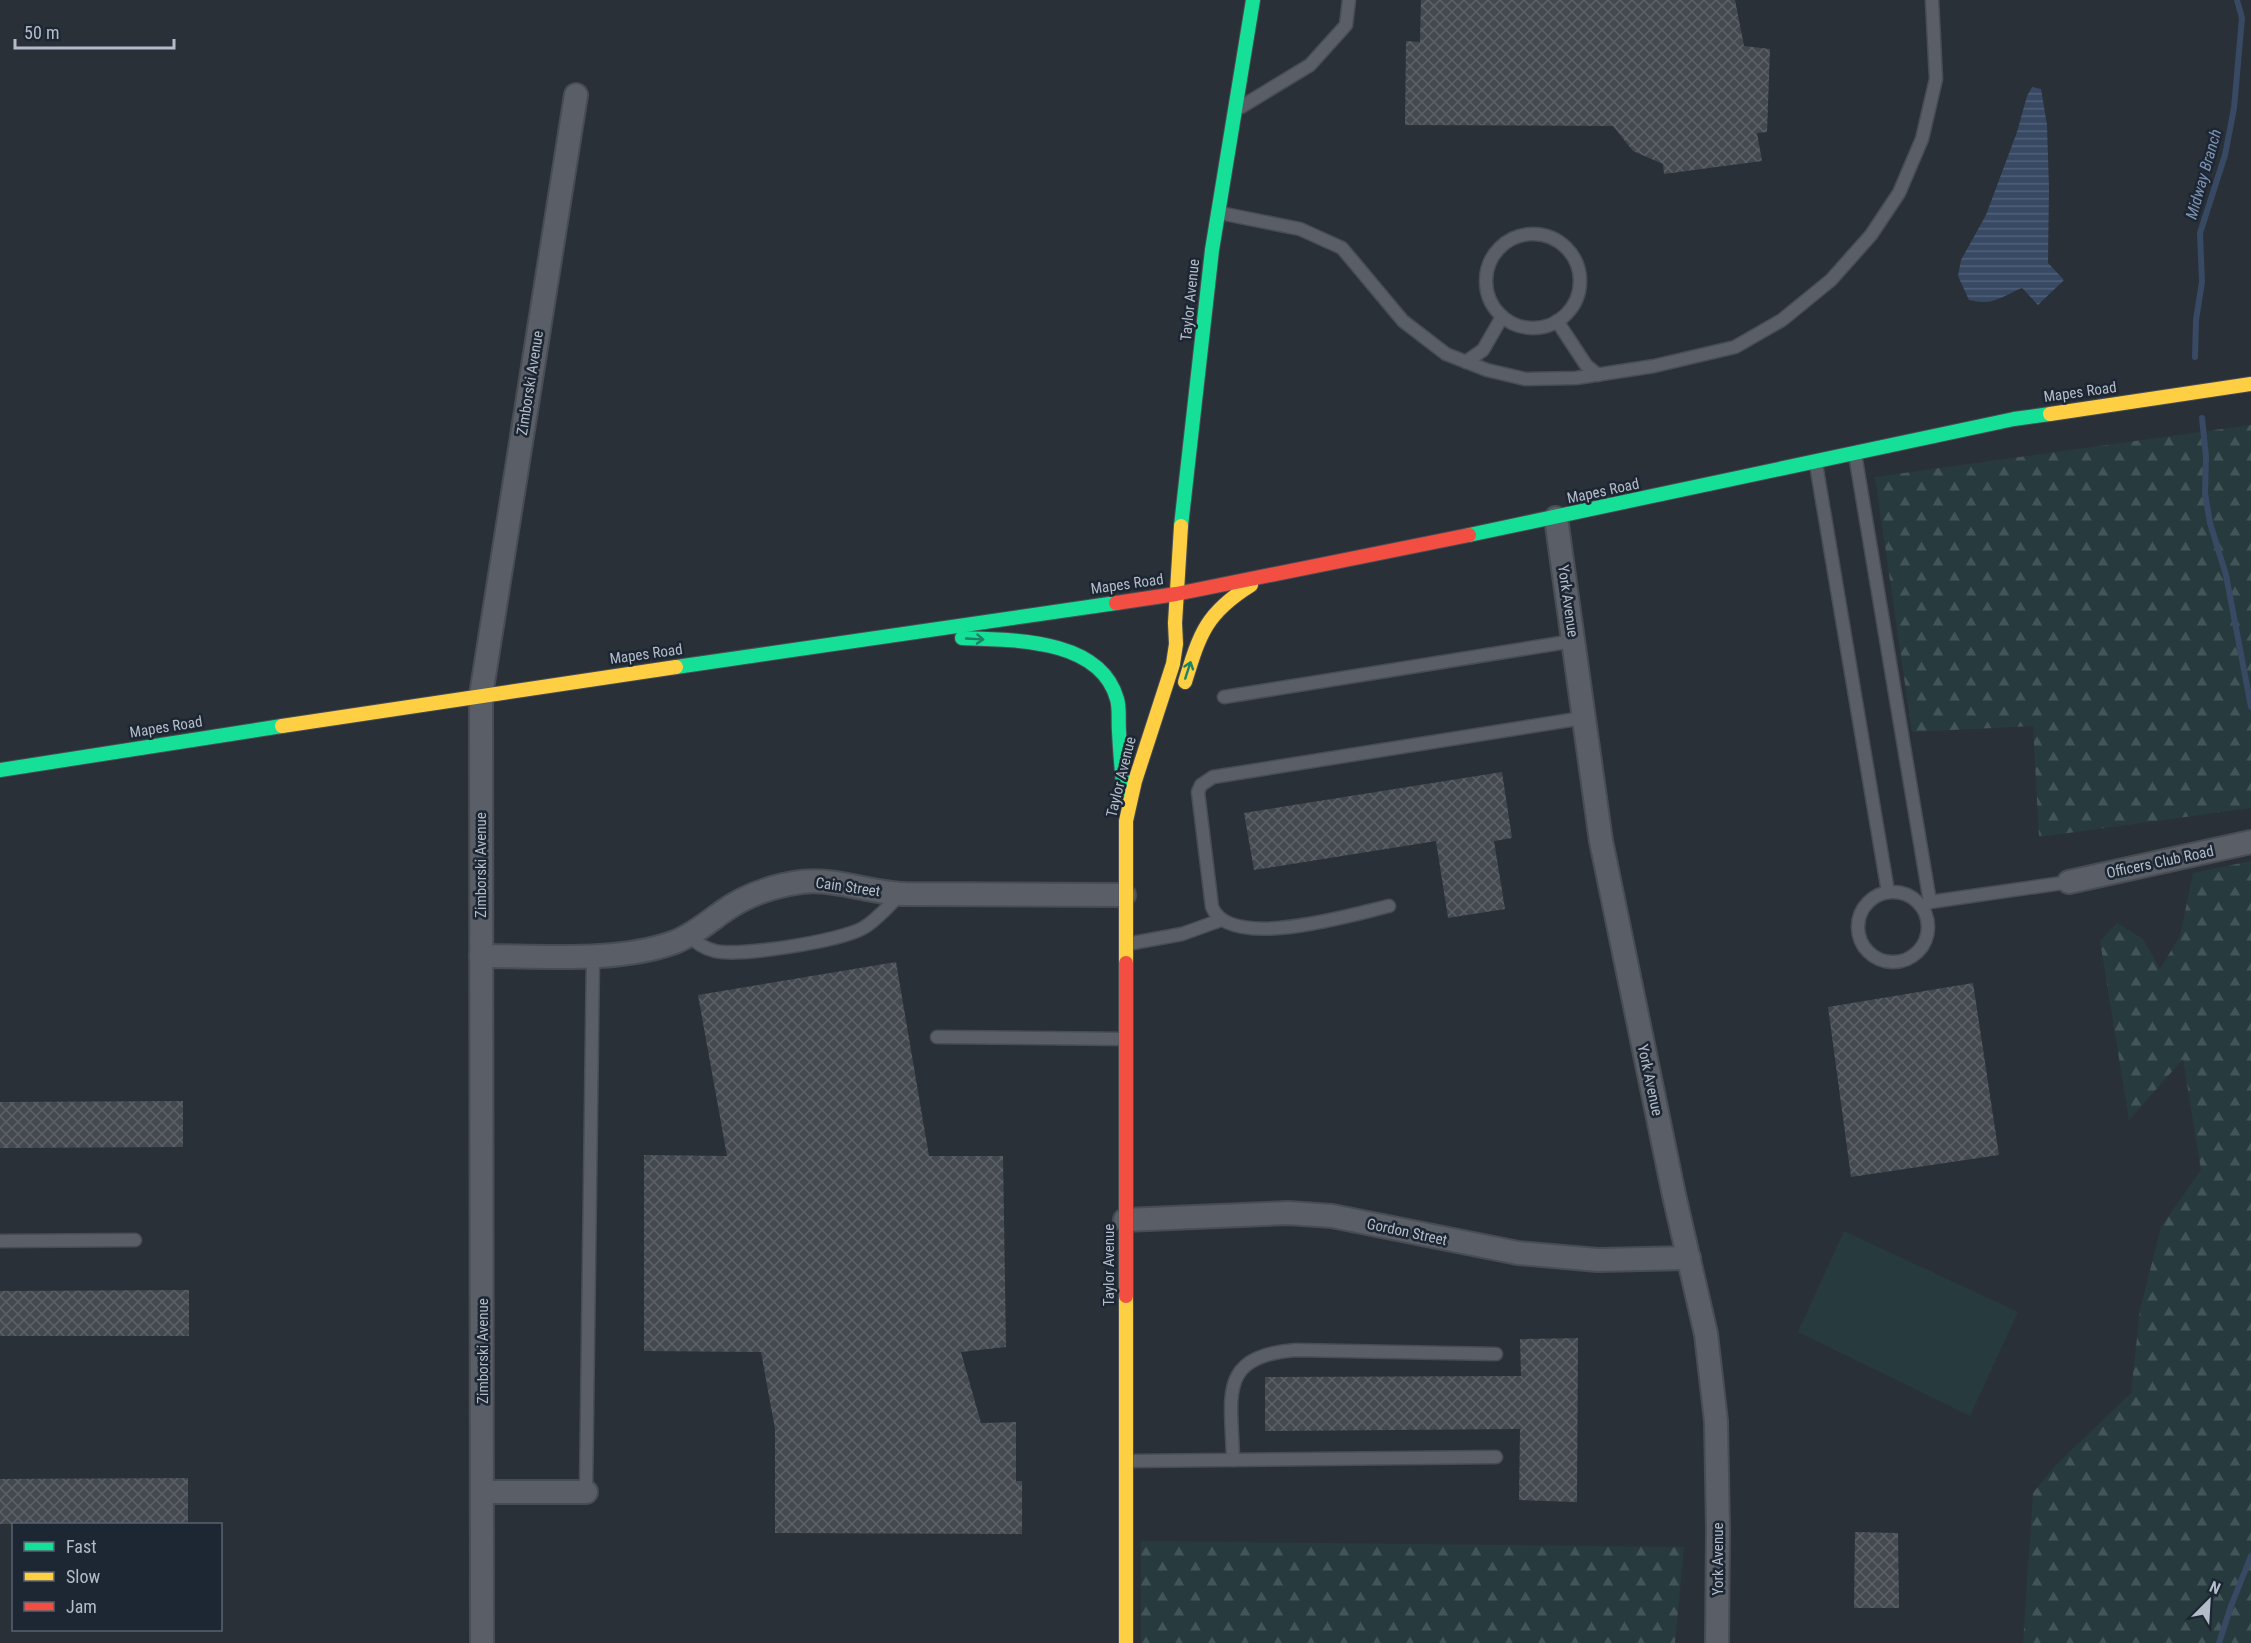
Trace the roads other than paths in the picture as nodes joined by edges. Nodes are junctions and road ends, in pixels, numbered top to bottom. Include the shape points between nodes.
1 (1253, 0) edge
2 (1350, 0) edge
3 (1932, 0) edge
4 (576, 94) dead end
5 (1235, 111) junction
6 (1218, 213) junction
7 (1502, 317) junction
8 (1557, 321) junction
9 (1466, 362) junction
10 (1598, 375) junction
11 (2251, 384) edge
12 (1855, 454) junction
13 (1816, 462) junction
14 (1557, 518) junction
15 (1269, 576) junction
16 (1176, 594) junction
17 (895, 635) junction
18 (1573, 641) junction
19 (481, 695) junction
20 (1224, 697) dead end
21 (1179, 699) dead end
22 (1583, 718) junction
23 (1159, 751) dead end
24 (0, 770) edge
25 (1126, 821) junction
26 (2251, 842) edge
27 (2069, 882) joint
28 (1888, 892) junction
29 (901, 894) junction
30 (1124, 895) junction
31 (1926, 904) junction
32 (1389, 906) dead end
33 (1221, 920) junction
34 (688, 935) junction
35 (1126, 944) junction
36 (593, 955) junction
37 (481, 956) junction
38 (937, 1037) dead end
39 (1125, 1039) junction
40 (1125, 1220) junction
41 (135, 1240) dead end
42 (0, 1241) edge
43 (1689, 1258) junction
44 (1496, 1354) dead end
45 (1496, 1457) dead end
46 (1233, 1460) junction
47 (1126, 1461) junction
48 (482, 1492) junction
49 (586, 1492) joint
50 (482, 1643) edge
51 (1126, 1643) edge
52 (1717, 1643) edge

1 - 5 street, Taylor Avenue
2 - 5 lane via 1346,25 1310,65
3 - 10 lane via 1936,79 1922,139 1899,193 1858,250 1831,280 1782,320 1735,346
4 - 19 street, Zimborski Avenue
5 - 6 street, Taylor Avenue
6 - 9 lane via 1300,229 1342,248 1403,321 1446,354
6 - 16 street, Taylor Avenue
7 - 8 lane via 1516,326 1532,329
7 - 8 lane via 1488,297 1486,273 1501,245 1530,233 1559,241 1578,264 1579,294 1572,308
7 - 9 lane via 1483,350
8 - 10 lane via 1586,365
9 - 10 lane via 1525,379
11 - 12 street, Mapes Road via 2014,419
12 - 13 street, Mapes Road
12 - 31 lane
13 - 14 street, Mapes Road
13 - 28 lane
14 - 15 street, Mapes Road
14 - 18 street, York Avenue
15 - 16 street, Mapes Road
21 -> 15 street via 1200,636 1214,611 1235,594
16 - 17 street, Mapes Road
16 - 25 street, Taylor Avenue via 1173,664
17 - 19 street, Mapes Road
17 -> 25 street via 1038,645 1090,660 1109,682 1116,699
18 - 20 lane
18 - 22 street, York Avenue
19 - 24 street, Mapes Road
19 - 37 street, Zimborski Avenue
22 - 33 lane via 1204,781 1198,792 1212,908
22 - 43 street, York Avenue via 1601,841
23 - 25 street
25 - 30 street, Taylor Avenue
26 - 27 street, Officers Club Road
27 - 31 lane
28 - 31 lane via 1908,894
28 - 31 lane via 1869,900 1857,925 1859,939 1878,959 1892,963 1917,953 1926,942 1929,928
29 - 30 street, Cain Street
29 - 34 street, Cain Street via 833,882 776,886 744,898
29 - 34 lane via 863,928 830,939 751,953 702,948
30 - 35 street, Taylor Avenue
32 - 33 lane via 1302,925 1258,930
33 - 35 lane via 1182,934
34 - 36 street, Cain Street via 651,950
35 - 39 street, Taylor Avenue
36 - 37 street, Cain Street
36 - 49 lane
37 - 48 street, Zimborski Avenue
38 - 39 lane
39 - 40 street, Taylor Avenue
40 - 43 street, Gordon Street via 1288,1213 1332,1216 1518,1253 1598,1260
40 - 47 street, Taylor Avenue
41 - 42 lane
43 - 52 street, York Avenue via 1706,1334 1716,1421
44 - 46 lane via 1296,1350 1259,1356 1244,1364 1232,1391
45 - 46 lane
46 - 47 lane
47 - 51 street, Taylor Avenue
48 - 49 street
48 - 50 street, Zimborski Avenue

